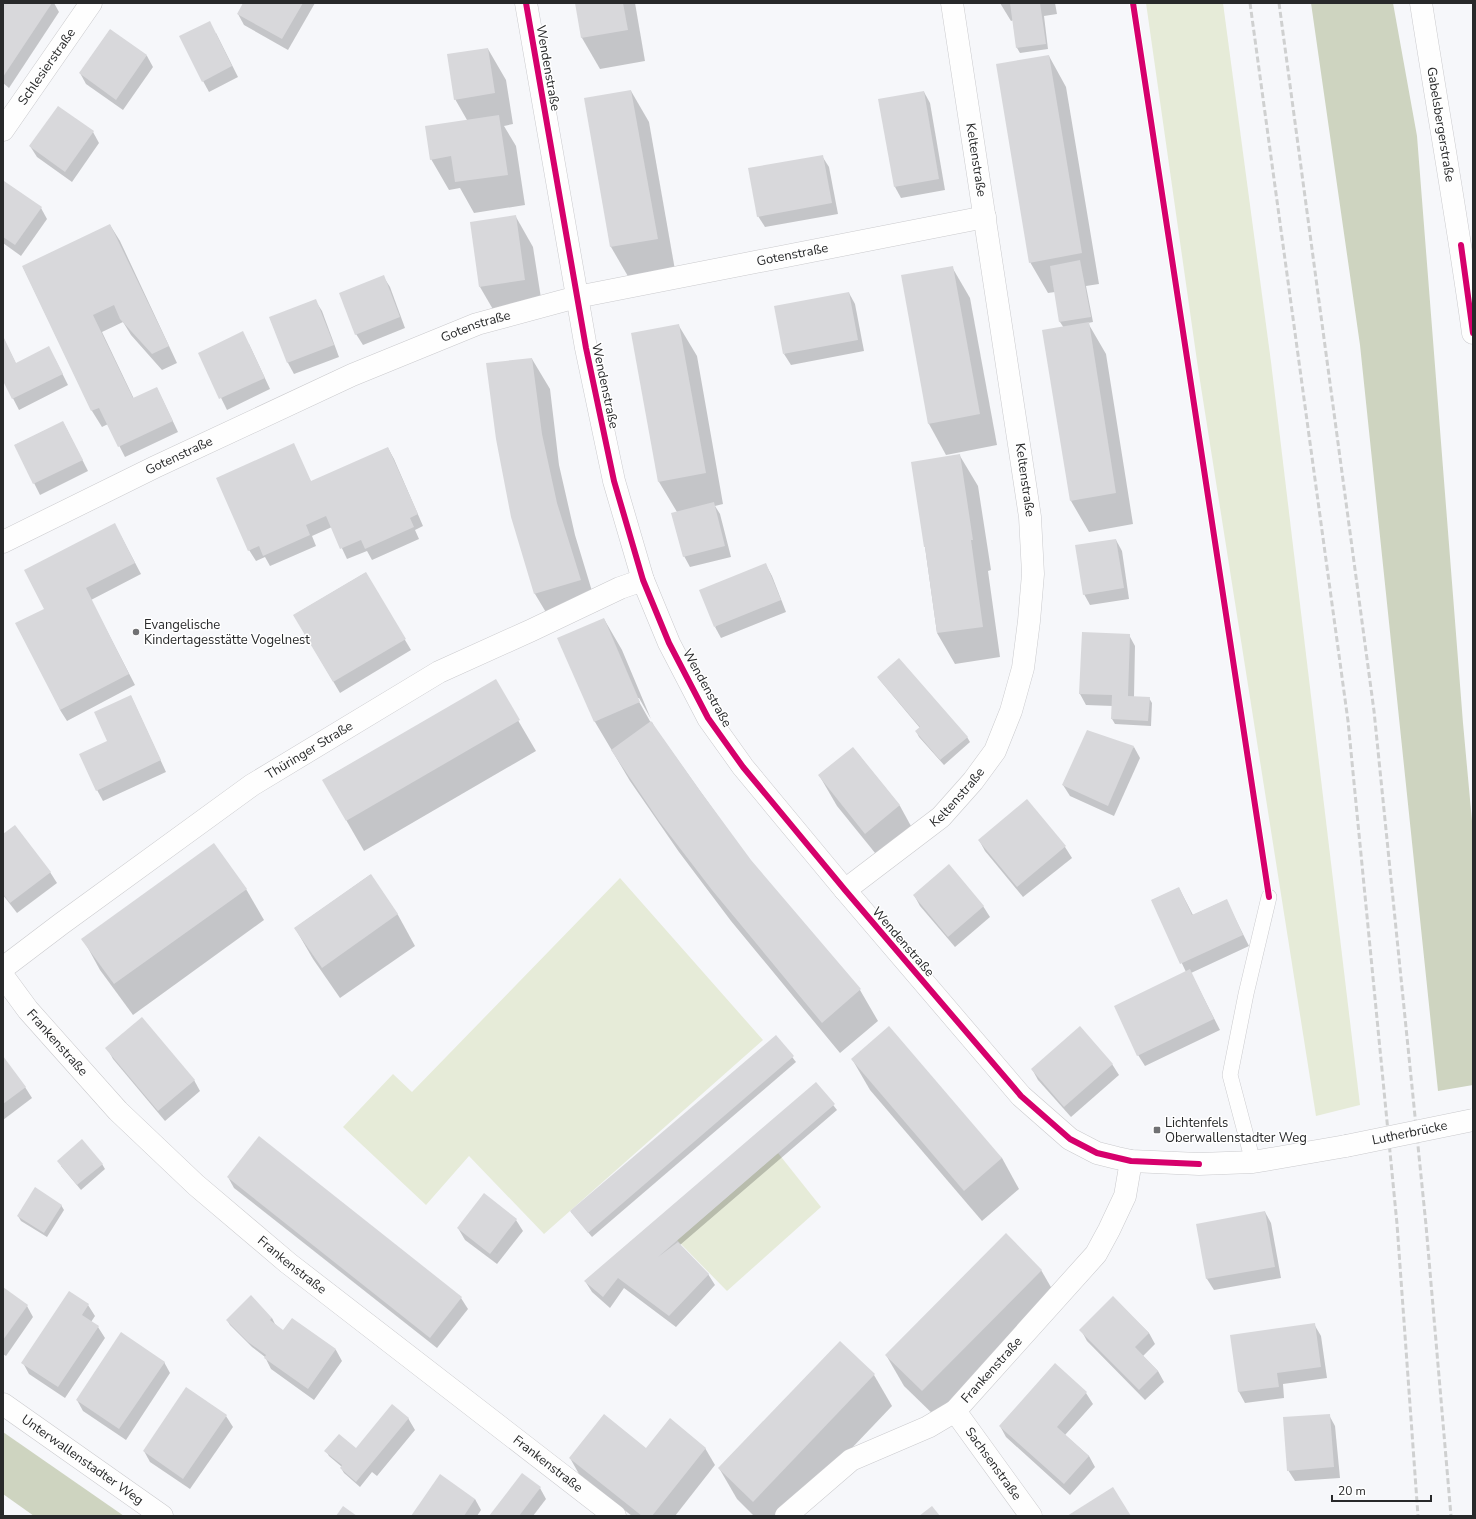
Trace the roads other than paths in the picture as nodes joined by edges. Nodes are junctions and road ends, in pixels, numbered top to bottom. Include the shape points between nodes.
1 (91, 3) edge
2 (526, 3) edge
3 (952, 3) edge
4 (1421, 3) edge
5 (3, 130) edge
6 (985, 217) junction
7 (1467, 243) edge
8 (577, 297) junction
9 (1473, 333) edge
10 (3, 542) edge
11 (643, 580) junction
12 (845, 890) junction
13 (1269, 897) dead end
14 (3, 968) edge
15 (3, 976) edge
16 (1473, 1120) edge
17 (1346, 1146) joint
18 (1131, 1160) junction
19 (1253, 1162) junction
20 (3, 1404) edge
21 (955, 1411) junction
22 (162, 1516) edge
23 (615, 1516) edge
24 (786, 1516) edge
25 (1031, 1516) edge

1 - 5 street, Schlesierstraße
2 - 8 street, Wendenstraße
3 - 6 street, Keltenstraße
4 - 7 street, Gabelsbergerstraße via 1441,134
6 - 8 street, Gotenstraße
6 - 12 street, Keltenstraße via 1030,517 1034,574 1023,668 1011,711 995,751 973,782 941,817
7 - 9 street, Gabelsbergerstraße
8 - 10 street, Gotenstraße via 477,324 352,375 155,466
8 - 11 street, Wendenstraße via 614,481
11 - 12 street, Wendenstraße via 669,643 708,718 743,767
11 - 14 street, Thüringer Straße via 620,588 439,672 252,785
12 - 18 street, Wendenstraße via 1021,1096 1070,1139 1097,1153
13 - 19 lane via 1230,1074
15 - 23 street, Frankenstraße via 28,1010 118,1111 196,1185 288,1263
16 - 17 street, Lutherbrücke, bridge
17 - 19 street, Wendenstraße
18 - 19 street, Wendenstraße via 1198,1164
18 - 21 street, Frankenstraße via 1125,1196 1096,1254
20 - 22 street, Unterwallenstadter Weg
21 - 24 street, Frankenstraße via 928,1427 851,1460
21 - 25 street, Sachsenstraße

